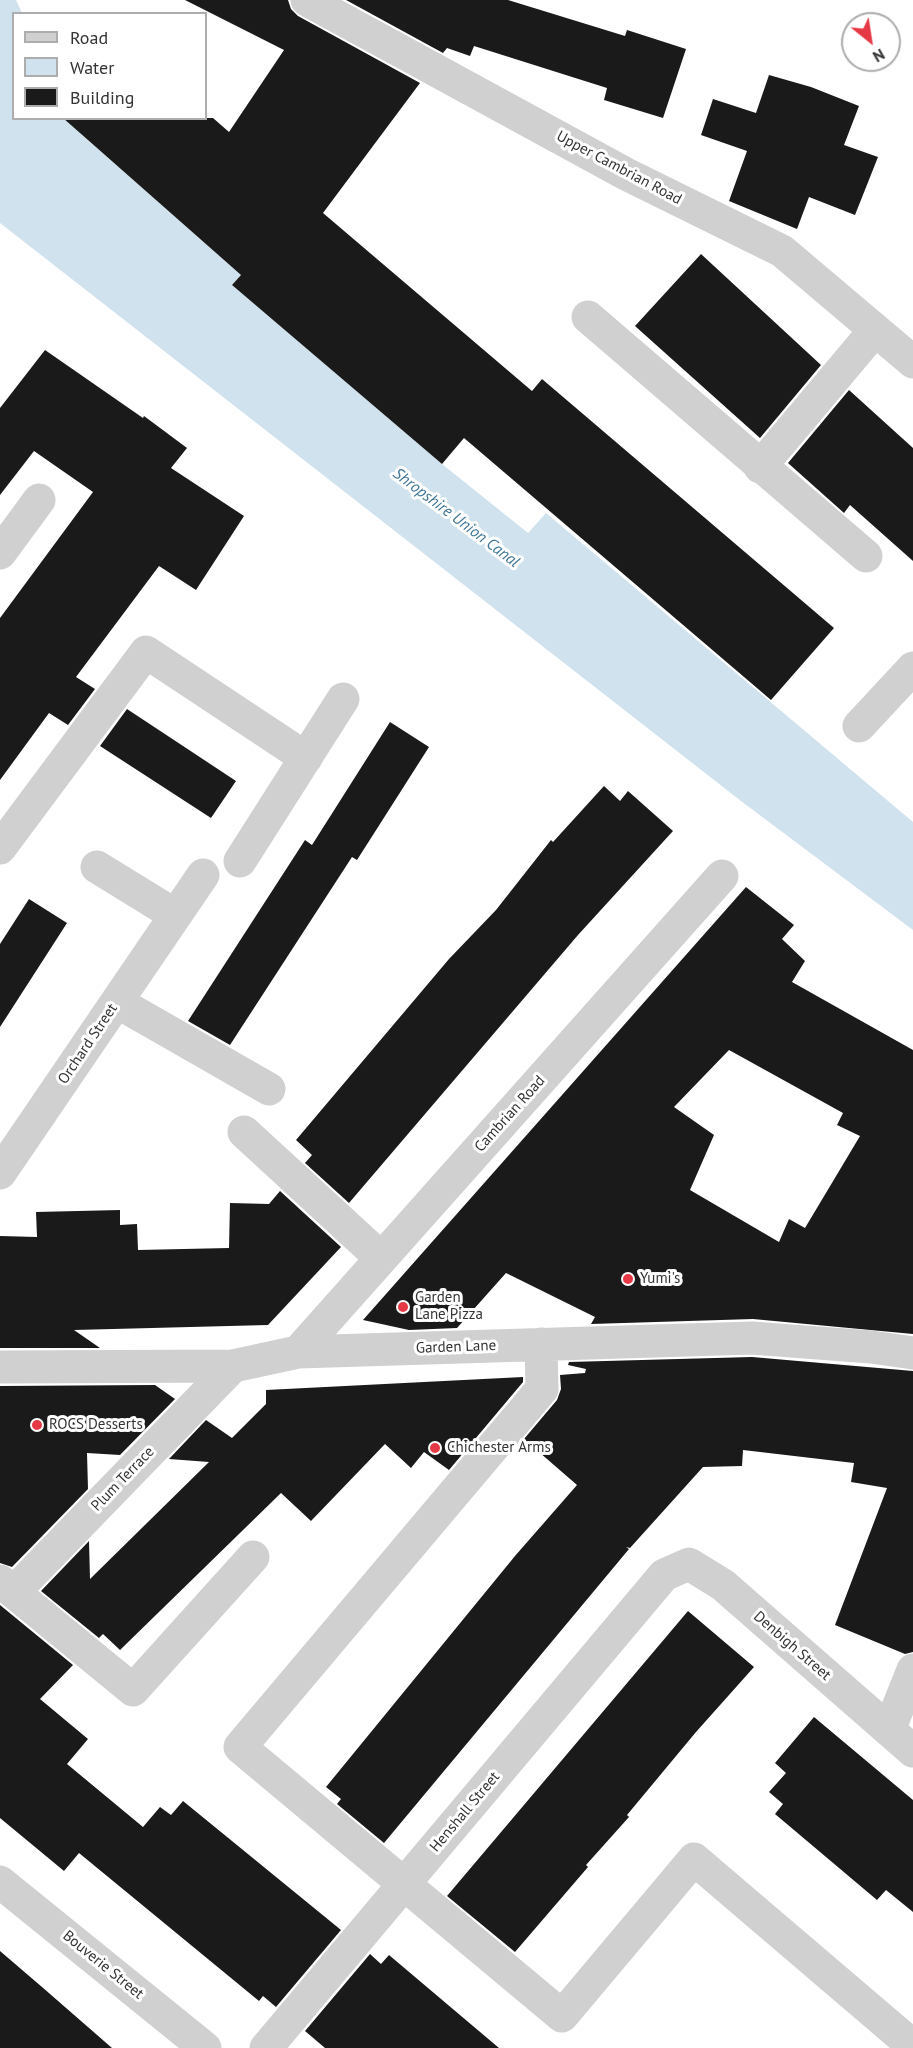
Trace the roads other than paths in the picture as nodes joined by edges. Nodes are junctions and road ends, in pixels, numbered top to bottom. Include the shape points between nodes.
1 (307, 0) edge
2 (588, 317) dead end
3 (876, 330) junction
4 (913, 362) edge
5 (760, 467) junction
6 (39, 500) dead end
7 (0, 553) edge
8 (866, 556) dead end
9 (913, 668) edge
10 (343, 699) dead end
11 (859, 726) dead end
12 (306, 758) junction
13 (0, 848) edge
14 (240, 861) dead end
15 (97, 867) dead end
16 (202, 875) dead end
17 (722, 876) dead end
18 (175, 915) junction
19 (117, 1002) junction
20 (269, 1089) dead end
21 (244, 1132) dead end
22 (0, 1173) edge
23 (381, 1258) junction
24 (541, 1344) junction
25 (298, 1352) junction
26 (913, 1353) edge
27 (233, 1366) junction
28 (0, 1367) edge
29 (253, 1557) dead end
30 (663, 1575) joint
31 (3, 1584) edge
32 (913, 1670) edge
33 (901, 1741) edge
34 (0, 1882) edge
35 (405, 1883) junction
36 (913, 2046) edge
37 (205, 2048) edge
38 (266, 2048) edge

1 - 3 street, Upper Cambrian Road via 626,174 782,251
2 - 5 street
3 - 4 street, Upper Cambrian Road
3 - 5 street
5 - 8 street
6 - 7 street
9 - 11 street
10 - 12 street
12 - 13 street via 146,652
12 - 14 street
15 - 18 street
16 - 18 street, Orchard Street
17 - 23 street, Cambrian Road
18 - 19 street, Orchard Street
19 - 20 street
19 - 22 street, Orchard Street
21 - 23 street
23 - 25 street, Cambrian Road
24 - 25 street, Garden Lane
24 - 26 street, Garden Lane via 752,1338
24 - 35 street via 542,1389 240,1748
25 - 27 street, Garden Lane
27 - 28 street, Garden Lane
27 - 31 street, Plum Terrace
29 - 31 street via 133,1690
30 - 33 street, Denbigh Street via 689,1564 723,1585
30 - 35 street, Henshall Street
32 - 33 street
34 - 37 street, Bouverie Street
35 - 36 street via 561,2016 694,1859
35 - 38 street, Henshall Street

